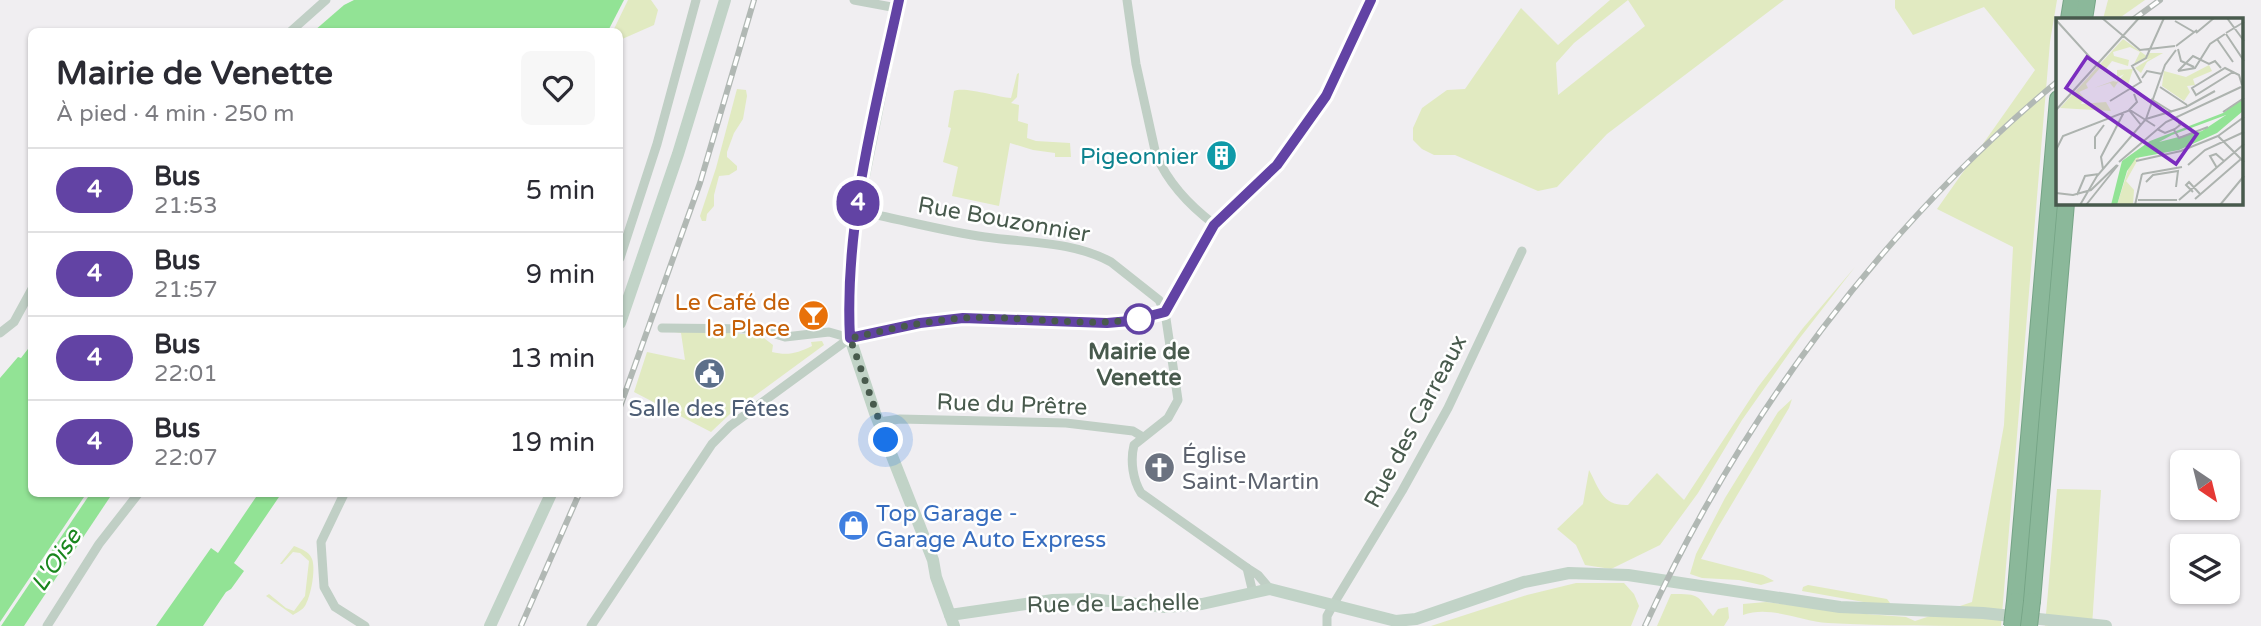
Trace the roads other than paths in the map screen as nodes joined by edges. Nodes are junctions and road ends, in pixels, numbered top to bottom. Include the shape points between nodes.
1 (326, 0) edge
2 (696, 0) edge
3 (725, 0) edge
4 (854, 0) edge
5 (1127, 0) edge
6 (1371, 0) edge
7 (2072, 0) edge
8 (2087, 0) edge
9 (898, 4) edge
10 (2069, 18) edge
11 (2084, 18) edge
12 (294, 28) edge
13 (2056, 129) edge
14 (2066, 205) edge
15 (857, 211) junction
16 (1214, 225) junction
17 (623, 249) edge
18 (1522, 251) dead end
19 (28, 296) edge
20 (1165, 312) junction
21 (623, 314) edge
22 (662, 328) dead end
23 (0, 333) edge
24 (850, 338) junction
25 (879, 422) junction
26 (1143, 437) junction
27 (136, 497) edge
28 (343, 497) edge
29 (550, 497) edge
30 (1247, 568) junction
31 (1272, 589) junction
32 (1253, 593) junction
33 (2024, 601) junction
34 (1333, 605) junction
35 (952, 620) edge
36 (47, 626) edge
37 (365, 626) edge
38 (490, 626) edge
39 (591, 626) edge
40 (1326, 626) edge
41 (2012, 626) edge
42 (2029, 626) edge
43 (2106, 626) edge

1 - 12 street
2 - 17 street
3 - 21 street
4 - 9 street
5 - 16 street via 1156,155 1187,201
6 - 16 street via 1326,96 1277,165
7 - 10 highway
8 - 11 highway
9 - 15 street
13 - 33 highway
14 - 33 highway
15 - 20 street, Rue Bouzonnier via 982,237 1054,244 1103,258 1159,300
15 - 24 street
16 - 20 street
18 - 34 street, Rue des Carreaux via 1448,408
19 - 23 street via 14,322
20 - 24 street via 1107,323 963,318
20 - 26 street via 1178,400 1168,418
22 - 24 street via 759,330 785,337 829,332
24 - 25 street
24 - 39 street via 712,444
25 - 26 street, Rue du Prêtre via 1066,423 1133,431
25 - 35 street
26 - 30 street via 1133,452 1135,484 1141,493
27 - 36 street via 99,544
28 - 37 street via 321,542 324,587 335,607
29 - 38 street
30 - 31 street
30 - 32 street
31 - 32 street, Rue de Lachelle
31 - 34 street
32 - 35 street, Rue de Lachelle via 1165,607 1053,600
33 - 41 highway, bridge
33 - 42 highway, bridge
34 - 40 street, Rue des Carreaux
34 - 43 street via 1396,621 1416,619 1524,582 1569,573 1628,575 1840,607 1983,613

